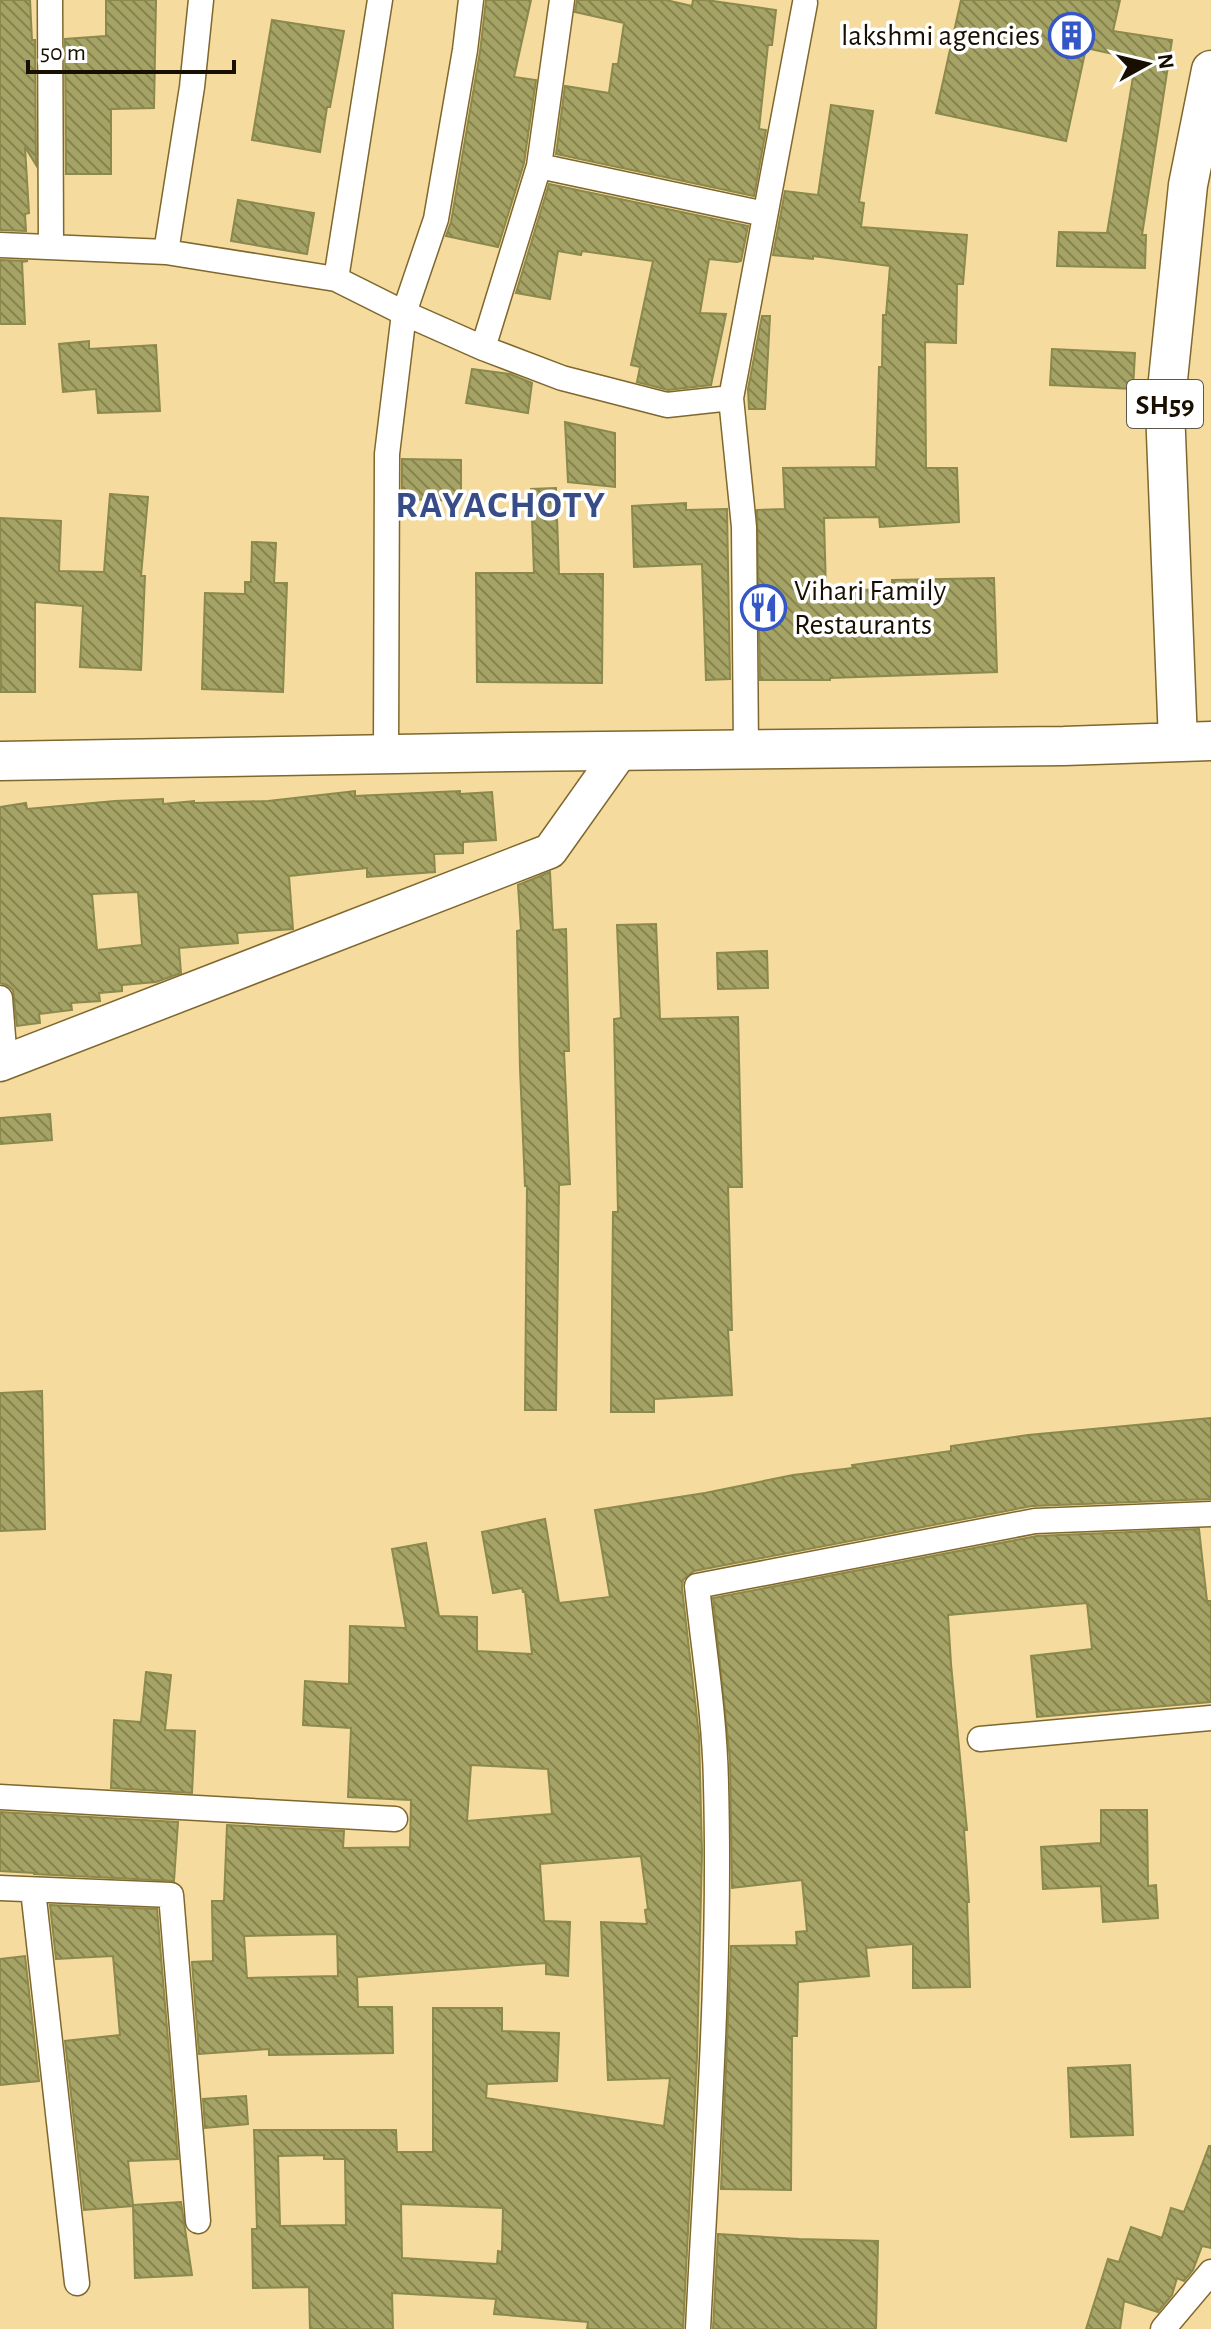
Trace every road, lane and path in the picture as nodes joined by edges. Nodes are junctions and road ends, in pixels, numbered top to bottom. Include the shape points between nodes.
1 (50, 0) edge
2 (201, 0) edge
3 (380, 0) edge
4 (471, 0) edge
5 (562, 0) edge
6 (805, 3) dead end
7 (1211, 70) edge
8 (539, 166) junction
9 (765, 214) junction
10 (0, 245) edge
11 (51, 247) junction
12 (166, 252) junction
13 (336, 279) junction
14 (404, 313) junction
15 (483, 348) junction
16 (731, 398) junction
17 (1194, 741) edge
18 (746, 749) junction
19 (621, 751) junction
20 (386, 754) junction
21 (0, 761) edge
22 (0, 998) edge
23 (2, 1063) edge
24 (1211, 1514) edge
25 (1211, 1718) edge
26 (980, 1739) dead end
27 (0, 1797) edge
28 (395, 1819) dead end
29 (0, 1888) edge
30 (33, 1890) junction
31 (198, 2221) dead end
32 (77, 2283) dead end
33 (1207, 2284) edge
34 (698, 2329) edge
35 (1163, 2329) edge

1 - 11 street
2 - 12 street
3 - 13 street
4 - 14 street via 436,219
5 - 8 street
6 - 9 street
7 - 17 main road, SH59 via 1188,185 1165,409
8 - 9 street
8 - 15 street
9 - 16 street
10 - 11 street
11 - 12 street
12 - 13 street
13 - 14 street
14 - 15 street
14 - 20 street via 387,454
15 - 16 street via 562,378 667,405
16 - 18 street via 744,527
17 - 18 main road
18 - 19 main road
19 - 20 main road
19 - 23 main road via 550,851
20 - 21 main road
22 - 23 street
24 - 34 street via 1035,1521 697,1586 714,1741 717,1928
25 - 26 street
27 - 28 street
29 - 30 street
30 - 31 street via 171,1895
30 - 32 street
33 - 35 street

